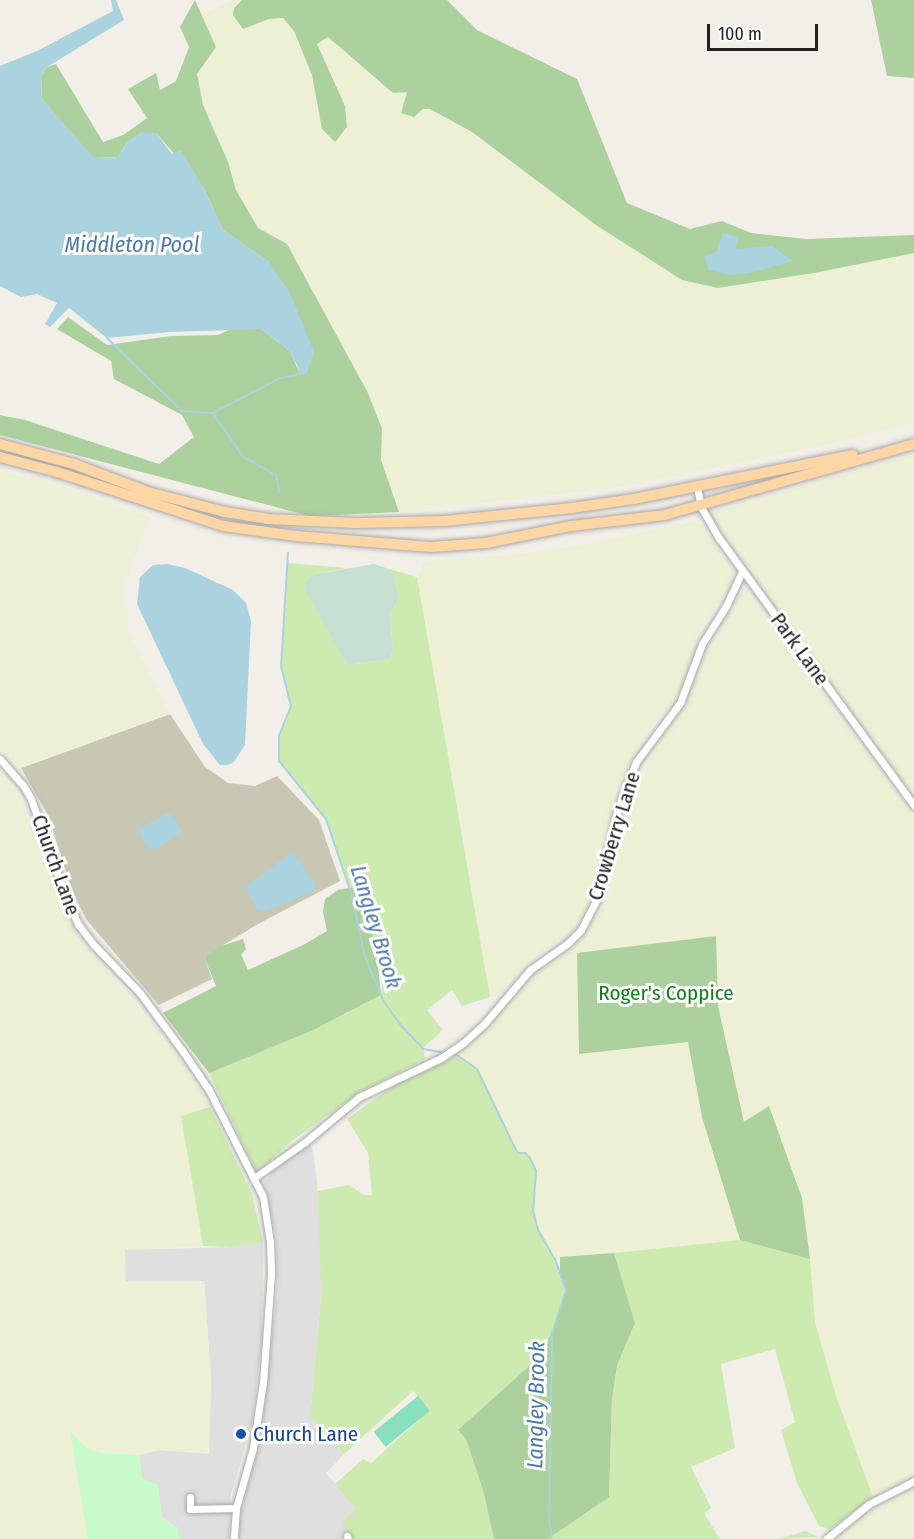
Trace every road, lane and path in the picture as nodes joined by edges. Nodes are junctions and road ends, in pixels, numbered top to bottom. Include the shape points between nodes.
1 (0, 444) edge
2 (914, 444) edge
3 (0, 457) edge
4 (697, 487) junction
5 (701, 507) junction
6 (742, 571) junction
7 (0, 759) edge
8 (914, 805) edge
9 (254, 1178) junction
10 (914, 1481) edge
11 (190, 1497) dead end
12 (236, 1508) junction
13 (234, 1539) edge
14 (826, 1539) edge

1 - 4 main road via 74,464 186,503 268,519 309,522 393,524 495,517
2 - 4 main road
2 - 5 main road
3 - 5 main road via 223,526 431,547 486,543
4 - 5 street, Park Lane
5 - 6 street, Park Lane
6 - 8 street, Park Lane
6 - 9 street, Crowberry Lane via 702,644 680,703 636,762 618,808 597,899 581,930 530,970 463,1043 441,1058 359,1097
7 - 9 street, Church Lane via 31,799 78,924 140,993 184,1053 209,1090
9 - 12 street, Church Lane via 266,1208 271,1274 259,1418
10 - 14 street via 869,1504
11 - 12 street via 190,1509
12 - 13 street, Church Lane

